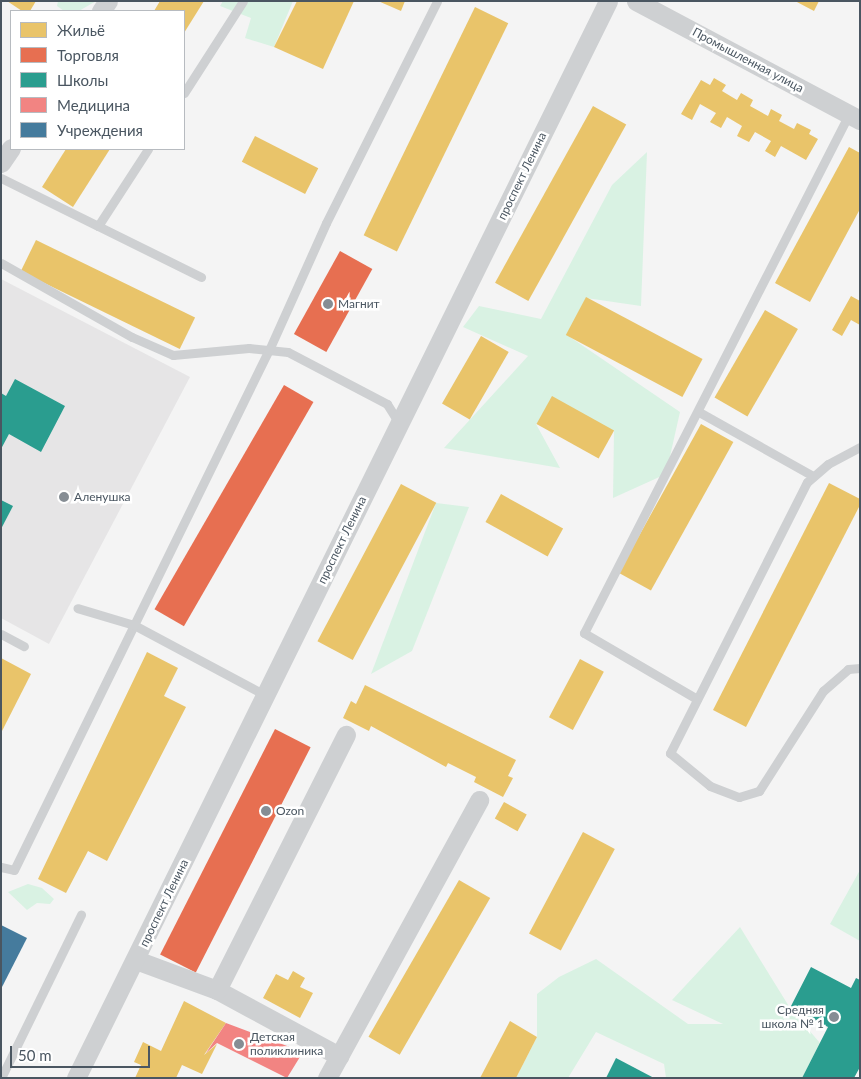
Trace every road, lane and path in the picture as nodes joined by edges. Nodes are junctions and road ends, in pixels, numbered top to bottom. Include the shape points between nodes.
1 (243, 1) edge
2 (437, 1) edge
3 (608, 1) edge
4 (636, 1) edge
5 (185, 91) edge
6 (854, 117) edge
7 (10, 150) edge
8 (147, 150) edge
9 (1, 163) edge
10 (1, 178) edge
11 (98, 226) junction
12 (1, 263) edge
13 (201, 277) dead end
14 (269, 350) junction
15 (699, 412) junction
16 (400, 424) junction
17 (860, 447) edge
18 (813, 476) junction
19 (77, 608) dead end
20 (134, 625) junction
21 (1, 634) edge
22 (24, 646) dead end
23 (860, 668) edge
24 (265, 696) junction
25 (697, 699) junction
26 (346, 735) dead end
27 (479, 800) dead end
28 (1, 868) edge
29 (82, 915) dead end
30 (136, 960) junction
31 (217, 990) junction
32 (339, 1056) junction
33 (1, 1078) edge
34 (76, 1078) edge
35 (327, 1078) edge

1 - 5 lane
2 - 14 lane via 326,223
3 - 16 street, проспект Ленина
4 - 6 street, Промышленная улица
6 - 15 lane
7 - 9 street
8 - 11 lane
10 - 11 lane
11 - 13 lane
12 - 14 lane via 132,337 173,355 249,348
14 - 16 lane via 288,352 327,370 386,404
14 - 20 lane
15 - 18 lane
15 - 25 lane via 584,633
16 - 24 street, проспект Ленина
17 - 18 lane
18 - 25 lane via 807,482
19 - 20 lane
20 - 24 lane
20 - 28 lane via 14,870
21 - 22 lane
23 - 25 lane via 848,669 823,692 759,791 739,797 710,786 670,753
24 - 30 street, проспект Ленина
26 - 31 street
27 - 32 street
29 - 33 lane
30 - 31 street
30 - 34 street, проспект Ленина
31 - 32 street
32 - 35 street

